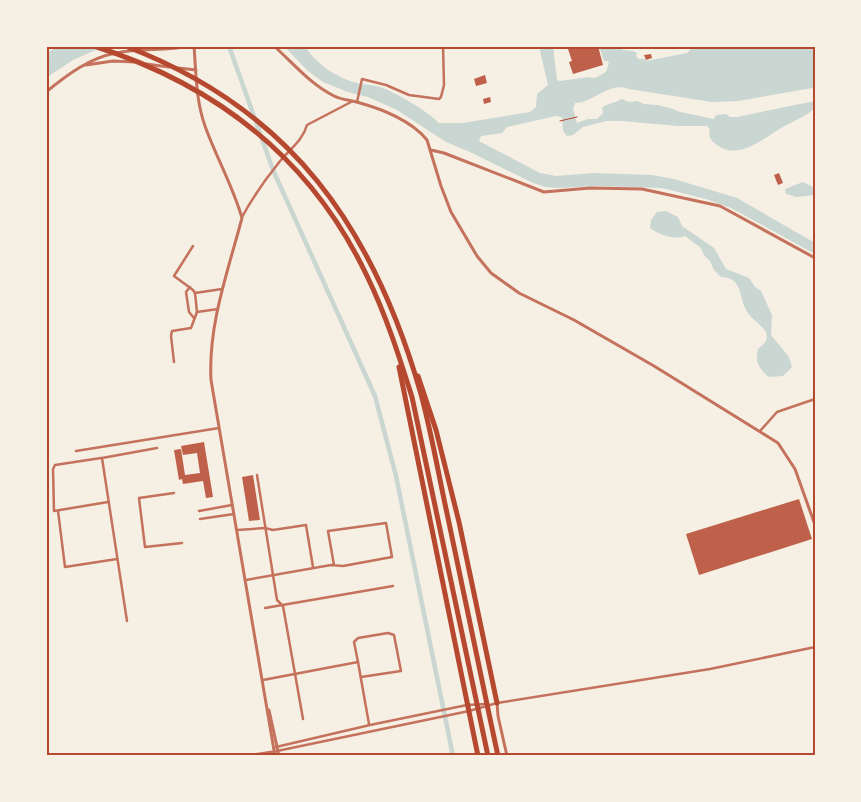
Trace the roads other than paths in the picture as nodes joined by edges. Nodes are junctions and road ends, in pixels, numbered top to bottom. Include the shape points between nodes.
1 (94, 46) edge
2 (125, 46) edge
3 (189, 46) edge
4 (194, 46) edge
5 (274, 46) edge
6 (444, 46) edge
7 (83, 65) junction
8 (196, 70) junction
9 (46, 92) edge
10 (350, 102) dead end
11 (357, 102) junction
12 (430, 150) junction
13 (242, 218) junction
14 (193, 246) dead end
15 (815, 258) edge
16 (190, 287) junction
17 (224, 289) junction
18 (195, 293) junction
19 (218, 309) junction
20 (197, 312) junction
21 (194, 318) junction
22 (394, 339) junction
23 (405, 344) junction
24 (174, 362) dead end
25 (815, 399) edge
26 (219, 428) junction
27 (760, 431) junction
28 (157, 448) dead end
29 (76, 451) dead end
30 (102, 458) junction
31 (257, 475) dead end
32 (174, 493) dead end
33 (108, 502) junction
34 (232, 505) junction
35 (58, 510) junction
36 (198, 511) dead end
37 (234, 514) junction
38 (813, 514) edge
39 (814, 518) edge
40 (200, 519) dead end
41 (815, 526) edge
42 (265, 528) junction
43 (237, 530) junction
44 (182, 542) dead end
45 (117, 559) junction
46 (334, 565) junction
47 (314, 568) junction
48 (272, 575) junction
49 (246, 580) junction
50 (392, 586) dead end
51 (283, 606) junction
52 (265, 608) dead end
53 (127, 621) dead end
54 (815, 647) edge
55 (358, 662) junction
56 (295, 674) junction
57 (361, 677) junction
58 (263, 680) junction
59 (497, 703) junction
60 (467, 705) junction
61 (469, 711) junction
62 (303, 719) dead end
63 (370, 725) junction
64 (276, 749) junction
65 (244, 756) edge
66 (277, 756) edge
67 (478, 756) edge
68 (488, 756) edge
69 (498, 756) edge
70 (507, 756) edge

1 - 22 highway via 139,62 195,90 240,118 288,161 347,239 367,275
2 - 23 highway via 212,88 253,117 294,154 331,198 355,234
3 - 7 street via 116,53
4 - 8 street
5 - 11 street via 320,88 336,97
6 - 11 street via 441,97 409,95 362,79
7 - 8 street via 113,61
7 - 9 street
8 - 13 street via 205,125
10 - 13 street via 307,125 303,138 277,165
11 - 12 street via 379,109 414,128 426,140
12 - 15 street via 544,192 590,188 642,189 720,206
12 - 27 street via 451,212 477,256 495,276 519,293 654,366
13 - 17 street
14 - 16 street via 174,276
16 - 18 street
16 - 21 street via 186,292 189,312
17 - 18 street
17 - 19 street
18 - 20 street
19 - 20 street
19 - 26 street via 210,368
20 - 21 street
21 - 24 street via 191,328 172,331
22 - 60 highway
22 - 68 highway via 422,440
23 - 59 highway via 425,392 436,430
23 - 69 highway via 431,437
25 - 27 street via 777,412
26 - 29 street
26 - 34 street
27 - 38 street via 778,443 795,469
28 - 30 street
30 - 33 street
30 - 35 street via 55,465 54,511
31 - 42 street
32 - 44 street via 139,498 145,547
33 - 35 street
33 - 45 street
34 - 36 street
34 - 37 street
35 - 45 street via 65,567
37 - 40 street
37 - 43 street
38 - 39 street
39 - 41 street
42 - 43 street
42 - 47 street via 273,530 306,525
42 - 48 street
43 - 49 street
45 - 53 street
46 - 46 street via 392,557 386,522 328,530
46 - 47 street
47 - 48 street
48 - 49 street
48 - 51 street via 277,600
49 - 58 street
50 - 51 street
51 - 52 street
51 - 56 street
54 - 59 street via 710,669
55 - 56 street
55 - 57 street
55 - 57 street via 354,642 358,638 394,635 401,671
56 - 58 street
56 - 62 street
57 - 63 street
58 - 64 street
59 - 60 street
59 - 61 street
59 - 70 street
60 - 61 highway
60 - 63 street
61 - 64 street
61 - 67 highway
63 - 64 street
64 - 65 street
64 - 66 street

